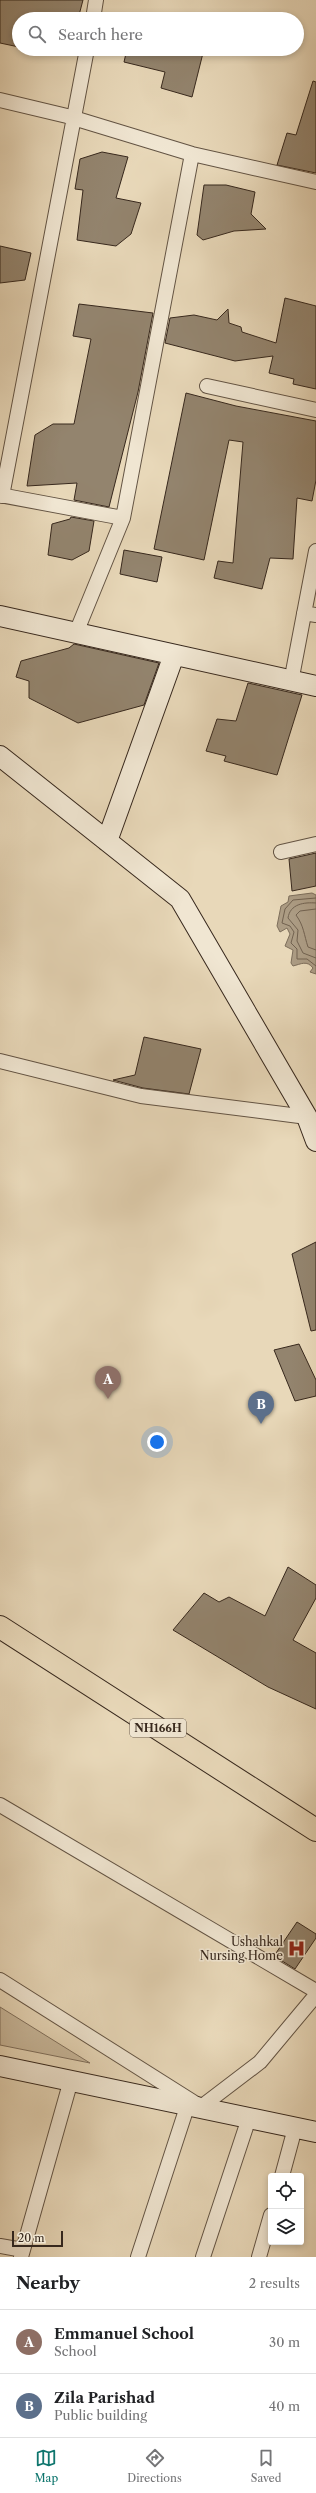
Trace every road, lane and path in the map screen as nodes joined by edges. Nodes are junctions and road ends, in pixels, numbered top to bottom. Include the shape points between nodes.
1 (96, 0) edge
2 (94, 12) edge
3 (86, 56) edge
4 (0, 100) edge
5 (75, 118) junction
6 (192, 154) junction
7 (316, 182) edge
8 (207, 386) dead end
9 (316, 410) edge
10 (1, 496) edge
11 (123, 518) junction
12 (316, 551) edge
13 (310, 614) edge
14 (0, 616) edge
15 (76, 633) junction
16 (174, 655) junction
17 (291, 682) junction
18 (316, 686) edge
19 (0, 756) edge
20 (107, 841) junction
21 (316, 844) edge
22 (281, 852) dead end
23 (0, 1061) edge
24 (307, 1117) junction
25 (316, 1141) edge
26 (0, 1627) edge
27 (0, 1805) edge
28 (316, 1830) edge
29 (0, 1980) edge
30 (316, 1991) edge
31 (316, 1995) edge
32 (0, 2066) edge
33 (71, 2080) junction
34 (194, 2106) junction
35 (249, 2118) junction
36 (296, 2128) junction
37 (316, 2132) edge
38 (283, 2173) edge
39 (268, 2226) edge
40 (0, 2246) edge
41 (22, 2254) edge
42 (138, 2257) edge
43 (203, 2257) edge
44 (259, 2257) edge

1 - 2 street
3 - 5 street
4 - 5 street
5 - 6 street
5 - 10 street
6 - 7 street
6 - 11 street
8 - 9 street
10 - 11 street
11 - 15 street
12 - 13 street
13 - 17 street
14 - 15 main road
15 - 16 main road
16 - 17 main road
16 - 20 main road
17 - 18 main road
19 - 20 main road
20 - 24 main road via 180,899
21 - 22 street
23 - 24 street via 141,1096
24 - 25 main road
26 - 28 highway, NH166H
27 - 30 street
29 - 34 street
31 - 34 street via 260,2062
32 - 33 main road
33 - 34 main road
33 - 41 street
34 - 35 main road
34 - 42 street
35 - 36 main road
35 - 43 street
36 - 37 main road
36 - 38 street
39 - 44 street
40 - 41 street

